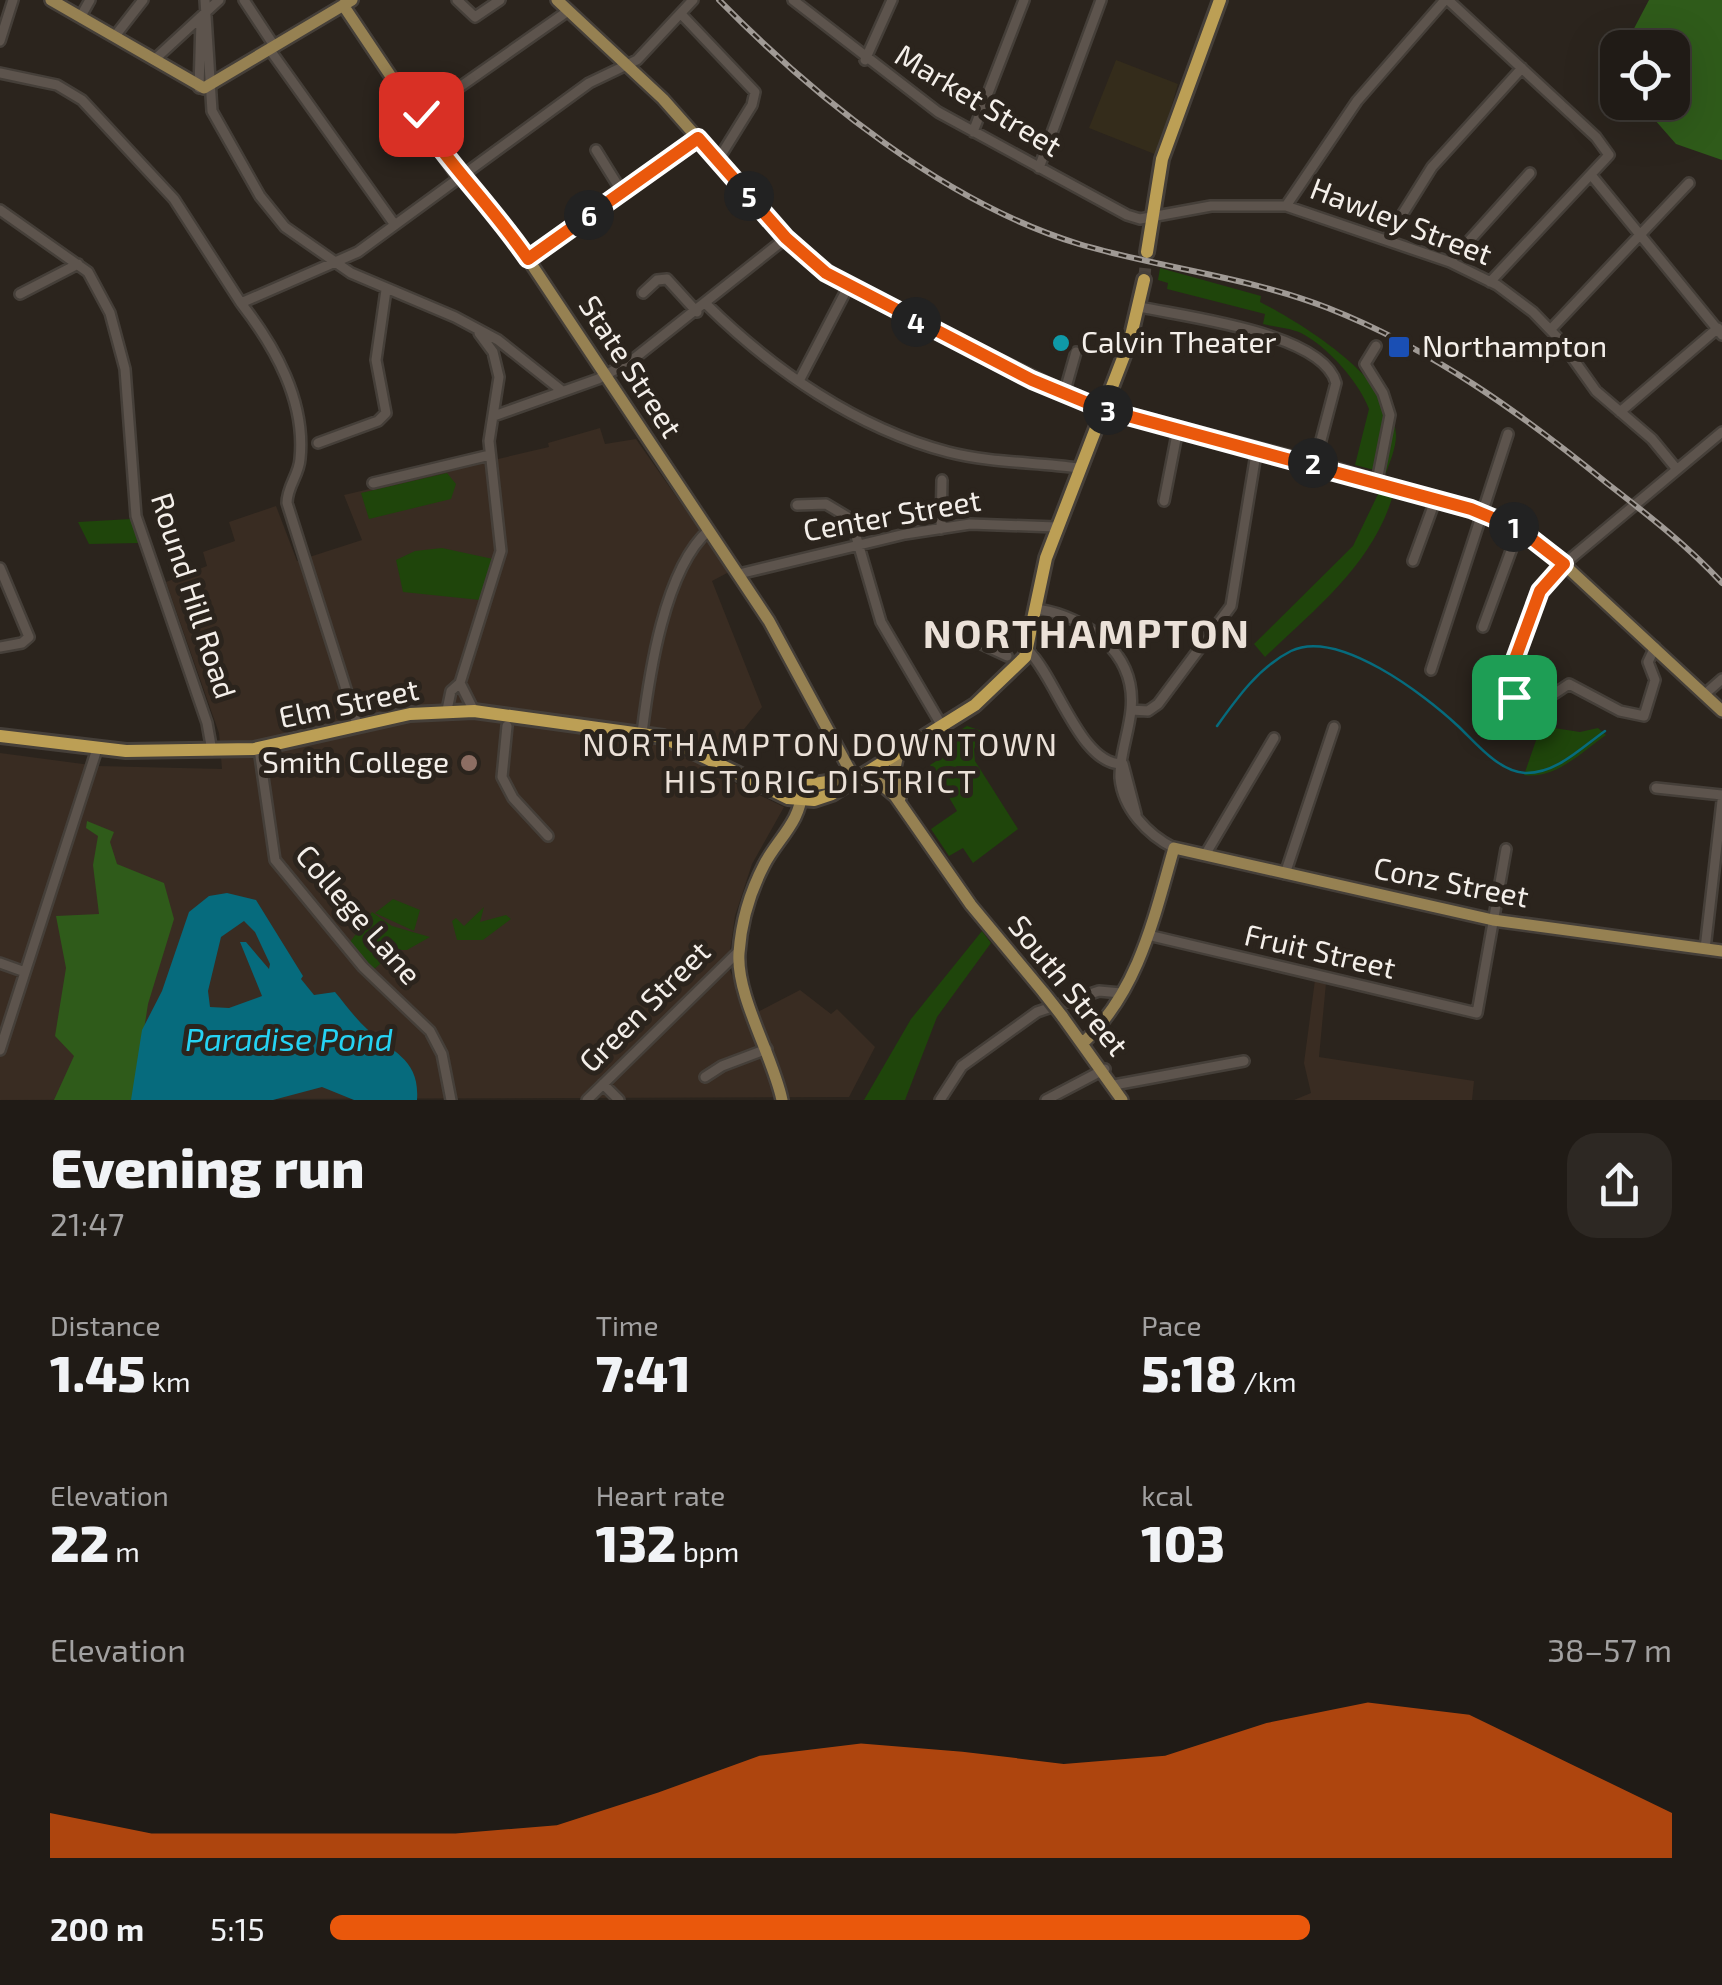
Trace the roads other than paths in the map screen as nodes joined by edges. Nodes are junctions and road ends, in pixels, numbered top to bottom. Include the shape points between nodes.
1 (13, 0) edge
2 (51, 0) edge
3 (90, 0) edge
4 (143, 0) edge
5 (203, 0) edge
6 (220, 0) edge
7 (244, 0) edge
8 (457, 0) edge
9 (500, 0) edge
10 (558, 0) edge
11 (693, 0) edge
12 (793, 0) edge
13 (892, 0) edge
14 (1024, 0) edge
15 (1101, 0) edge
16 (1220, 0) edge
17 (1447, 0) edge
18 (345, 2) edge
19 (568, 11) junction
20 (681, 14) junction
21 (81, 16) junction
22 (115, 36) junction
23 (0, 41) edge
24 (273, 48) junction
25 (154, 60) junction
26 (866, 60) junction
27 (627, 64) junction
28 (1522, 68) junction
29 (0, 73) edge
30 (199, 88) junction
31 (417, 116) junction
32 (973, 132) junction
33 (698, 138) junction
34 (596, 150) dead end
35 (718, 160) junction
36 (1038, 168) junction
37 (1530, 173) dead end
38 (1592, 176) junction
39 (460, 177) junction
40 (1690, 183) dead end
41 (622, 192) junction
42 (1286, 206) junction
43 (0, 210) edge
44 (1151, 216) junction
45 (395, 224) junction
46 (1641, 236) junction
47 (786, 238) junction
48 (1387, 239) junction
49 (1148, 252) tunnel mouth
50 (528, 259) junction
51 (1450, 262) junction
52 (78, 264) junction
53 (336, 265) junction
54 (1144, 280) tunnel mouth
55 (1490, 282) junction
56 (848, 288) junction
57 (386, 290) junction
58 (642, 293) dead end
59 (20, 294) dead end
60 (241, 302) junction
61 (706, 304) junction
62 (1140, 307) junction
63 (696, 312) junction
64 (473, 328) junction
65 (1551, 329) junction
66 (1720, 331) edge
67 (1376, 346) dead end
68 (1076, 352) dead end
69 (604, 376) junction
70 (798, 382) junction
71 (561, 390) junction
72 (1064, 394) junction
73 (1102, 409) junction
74 (1620, 412) junction
75 (494, 416) junction
76 (1178, 429) junction
77 (1722, 432) edge
78 (1508, 434) dead end
79 (318, 443) dead end
80 (1258, 448) junction
81 (490, 456) junction
82 (1315, 464) junction
83 (1675, 467) junction
84 (1078, 468) junction
85 (1378, 477) junction
86 (942, 480) dead end
87 (373, 483) dead end
88 (1436, 498) junction
89 (1164, 501) dead end
90 (797, 506) dead end
91 (1480, 512) junction
92 (1056, 527) junction
93 (941, 529) junction
94 (1519, 529) junction
95 (709, 530) junction
96 (860, 544) junction
97 (1413, 561) dead end
98 (1564, 564) junction
99 (0, 568) edge
100 (739, 574) junction
101 (1037, 609) junction
102 (1482, 626) dead end
103 (977, 642) dead end
104 (0, 647) edge
105 (1655, 648) junction
106 (1028, 650) junction
107 (1007, 656) dead end
108 (1431, 670) dead end
109 (1722, 679) edge
110 (460, 683) junction
111 (1705, 694) junction
112 (446, 710) junction
113 (1131, 710) junction
114 (1722, 710) edge
115 (474, 711) junction
116 (507, 726) dead end
117 (942, 726) junction
118 (358, 727) junction
119 (1334, 727) dead end
120 (642, 732) junction
121 (0, 736) edge
122 (1274, 738) dead end
123 (98, 749) junction
124 (259, 749) junction
125 (212, 751) junction
126 (898, 754) junction
127 (1123, 764) junction
128 (854, 778) junction
129 (1656, 788) dead end
130 (802, 794) junction
131 (1722, 798) edge
132 (904, 806) junction
133 (548, 836) dead end
134 (1174, 848) junction
135 (1506, 849) dead end
136 (1205, 855) junction
137 (1286, 874) junction
138 (1493, 920) junction
139 (1152, 936) junction
140 (1705, 949) junction
141 (739, 951) junction
142 (1722, 951) edge
143 (0, 964) edge
144 (25, 972) junction
145 (1120, 993) junction
146 (1084, 1042) junction
147 (767, 1049) junction
148 (0, 1050) edge
149 (1244, 1061) dead end
150 (1104, 1069) junction
151 (706, 1077) dead end
152 (603, 1084) junction
153 (1114, 1085) junction
154 (450, 1100) edge
155 (587, 1100) edge
156 (619, 1100) edge
157 (782, 1100) edge
158 (940, 1100) edge
159 (1046, 1100) edge
160 (1122, 1100) edge

1 - 23 street
2 - 21 main road
3 - 21 street
4 - 22 street
5 - 30 street
5 - 53 street via 212,111 273,213
6 - 25 street
7 - 24 street
8 - 9 street via 475,18
10 - 19 main road
11 - 20 street
12 - 26 street, Market Street
13 - 26 street
14 - 32 street
15 - 36 street
16 - 44 highway via 1182,96
17 - 28 street
17 - 42 street via 1357,102
18 - 24 main road
18 - 31 main road, State Street
19 - 27 main road
19 - 31 street
20 - 27 street
20 - 35 street via 754,92
21 - 22 main road
22 - 25 main road
24 - 30 main road
24 - 45 street
25 - 30 main road
26 - 32 street, Market Street
27 - 33 main road
27 - 39 street via 596,78
28 - 38 street via 1607,150
28 - 48 street via 1432,166
29 - 60 street via 57,85 82,100 171,195
31 - 39 main road, State Street
32 - 36 street, Market Street
33 - 35 main road
33 - 41 street
34 - 41 street
35 - 47 main road
36 - 44 street, Market Street via 1127,215
37 - 51 street
38 - 46 street
38 - 55 street
39 - 45 street
39 - 50 main road, State Street
40 - 46 street
41 - 50 street
42 - 44 street, Hawley Street via 1210,206
42 - 48 street, Hawley Street
43 - 52 street, Round Hill Road
44 - 49 highway
45 - 53 street
46 - 65 street
46 - 66 street
47 - 56 main road
47 - 61 street
48 - 51 street, Hawley Street
50 - 69 main road, State Street
51 - 55 street, Hawley Street
52 - 59 street
52 - 125 street, Round Hill Road via 101,292 119,339 136,516
53 - 57 street
53 - 60 street
54 - 62 highway
55 - 65 street, Hawley Street
56 - 70 street
56 - 72 main road
57 - 64 street
57 - 79 street via 376,363 386,413
58 - 63 street via 667,279
60 - 118 street via 277,354 298,414 300,467 288,503
61 - 63 street
61 - 70 street
62 - 73 highway
62 - 82 street via 1297,345 1324,363 1334,377
63 - 69 street
64 - 71 street
64 - 75 street via 497,364
65 - 74 street, Hawley Street via 1590,384
66 - 74 street
67 - 85 street via 1365,364 1388,404
68 - 72 street
69 - 71 street
69 - 95 main road, State Street
70 - 84 street via 931,447
71 - 75 street
72 - 73 main road
73 - 76 main road
73 - 84 highway
74 - 83 street, Hawley Street
75 - 81 street
76 - 80 main road
76 - 89 street
77 - 83 street
78 - 91 street
80 - 82 main road
80 - 113 street via 1230,610 1158,704
81 - 87 street
81 - 110 street via 501,550
82 - 85 main road
83 - 98 street
84 - 92 highway
85 - 88 main road
86 - 93 street
88 - 91 main road
88 - 97 street
90 - 96 street via 826,504 846,512
91 - 94 main road
91 - 108 street
92 - 93 street, Center Street via 1001,522
92 - 101 highway
93 - 96 street, Center Street
94 - 98 main road
94 - 102 street
95 - 100 main road, State Street
95 - 120 street via 695,546 660,628
96 - 100 street, Center Street
96 - 117 street via 880,622
98 - 105 main road
98 - 105 street via 1540,591 1507,681 1510,693 1536,706 1569,684 1644,716 1655,680 1648,662
99 - 104 street via 29,636
100 - 128 main road, State Street
101 - 106 highway
101 - 113 street via 1058,612 1106,641 1124,664
103 - 107 street
105 - 111 main road
106 - 117 highway via 996,688
106 - 127 street via 1050,675 1091,751
109 - 111 street
110 - 112 street via 450,691
110 - 115 street
111 - 114 main road
112 - 115 highway, Elm Street
112 - 118 highway, Elm Street
113 - 127 street
115 - 120 highway, Elm Street
116 - 133 street via 502,777
117 - 126 highway
118 - 124 highway, Elm Street
119 - 137 street
120 - 130 highway, Elm Street via 680,743 780,795
121 - 123 highway, Elm Street
122 - 136 street
123 - 125 highway, Elm Street
123 - 144 street
124 - 125 highway, Elm Street
124 - 154 street, College Lane via 275,860 362,968 430,1031 442,1054
126 - 128 highway
126 - 132 main road via 894,778
127 - 134 street via 1122,788 1136,814
128 - 130 highway via 832,794
128 - 132 main road via 881,783
129 - 131 street
130 - 141 main road via 761,871
131 - 140 street
132 - 146 main road, South Street, bridge via 971,904
134 - 136 main road, Conz Street
134 - 139 main road
135 - 138 street
136 - 137 main road, Conz Street
137 - 138 main road, Conz Street
138 - 139 street, Fruit Street via 1477,1013
138 - 140 main road, Conz Street
139 - 145 main road
140 - 142 main road, Conz Street
141 - 147 main road via 740,974
141 - 152 street, Green Street
143 - 144 street
144 - 148 street
145 - 146 main road
145 - 158 street via 1099,990 1037,1012 962,1066
146 - 150 main road, South Street
147 - 151 street
147 - 157 main road
149 - 153 street
150 - 153 main road, South Street
150 - 159 street
152 - 155 street, Green Street
152 - 156 street
153 - 160 main road, South Street

